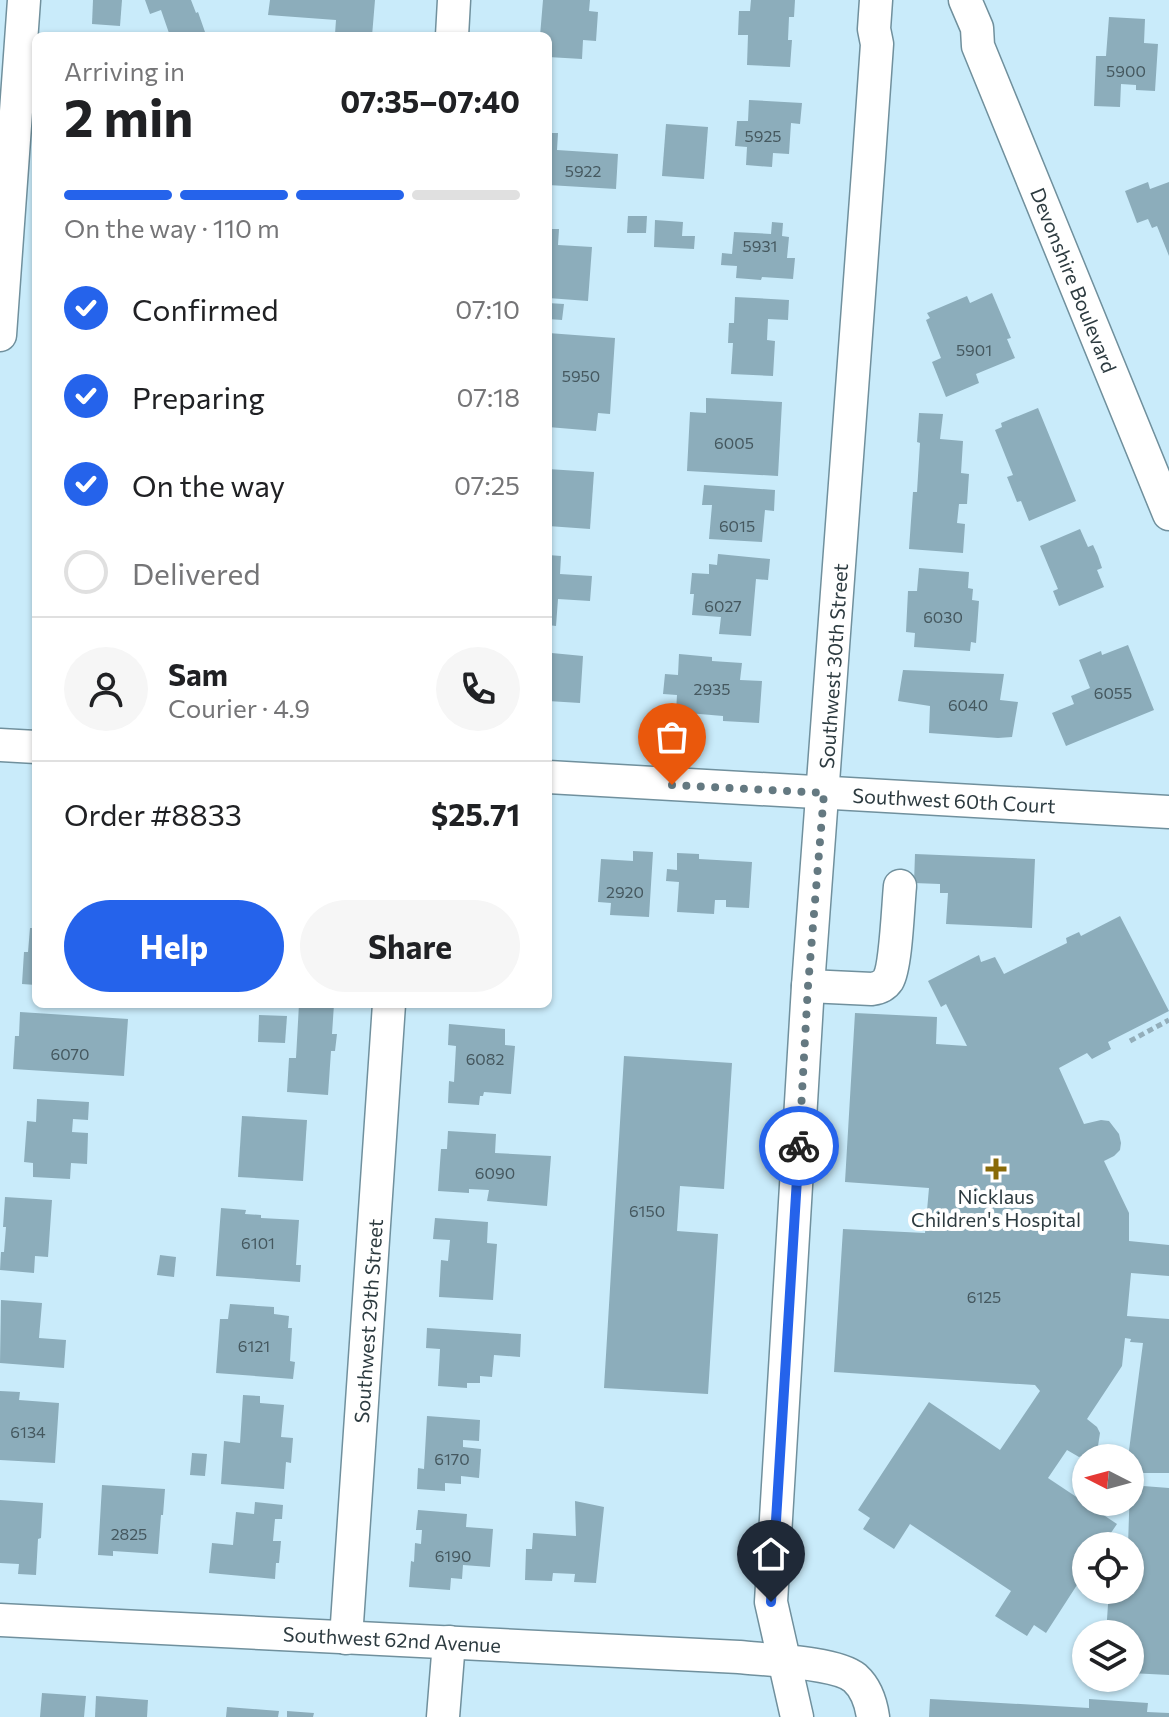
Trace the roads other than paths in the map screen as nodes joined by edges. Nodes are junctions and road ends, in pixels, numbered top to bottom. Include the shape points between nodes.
1 (24, 0) edge
2 (454, 0) edge
3 (876, 0) edge
4 (889, 0) edge
5 (949, 0) edge
6 (965, 0) edge
7 (452, 32) edge
8 (877, 44) junction
9 (978, 46) junction
10 (0, 335) edge
11 (1169, 514) edge
12 (0, 745) edge
13 (32, 747) edge
14 (552, 777) edge
15 (824, 793) junction
16 (1169, 812) edge
17 (900, 886) dead end
18 (808, 986) junction
19 (389, 1008) edge
20 (0, 1620) edge
21 (346, 1638) junction
22 (449, 1642) junction
23 (784, 1661) junction
24 (443, 1717) edge
25 (797, 1717) edge
26 (873, 1717) edge

1 - 10 street
2 - 7 street
3 - 8 street, Southwest 30th Street
4 - 8 street, Southwest 30th Street
5 - 9 street, Devonshire Boulevard via 967,37
6 - 9 street, Devonshire Boulevard
8 - 15 street, Southwest 30th Street
9 - 11 street, Devonshire Boulevard
12 - 13 street
14 - 15 street, Southwest 60th Court
15 - 16 street, Southwest 60th Court
15 - 18 street, Southwest 30th Street
17 - 18 street via 887,982 877,989
18 - 23 street, Southwest 30th Street via 771,1602
19 - 21 street, Southwest 29th Street
20 - 21 street, Southwest 62nd Avenue
21 - 22 street, Southwest 62nd Avenue
22 - 23 street, Southwest 62nd Avenue
22 - 24 street
23 - 25 street, Southwest 30th Street
23 - 26 street, Southwest 62nd Avenue via 848,1673 866,1692

